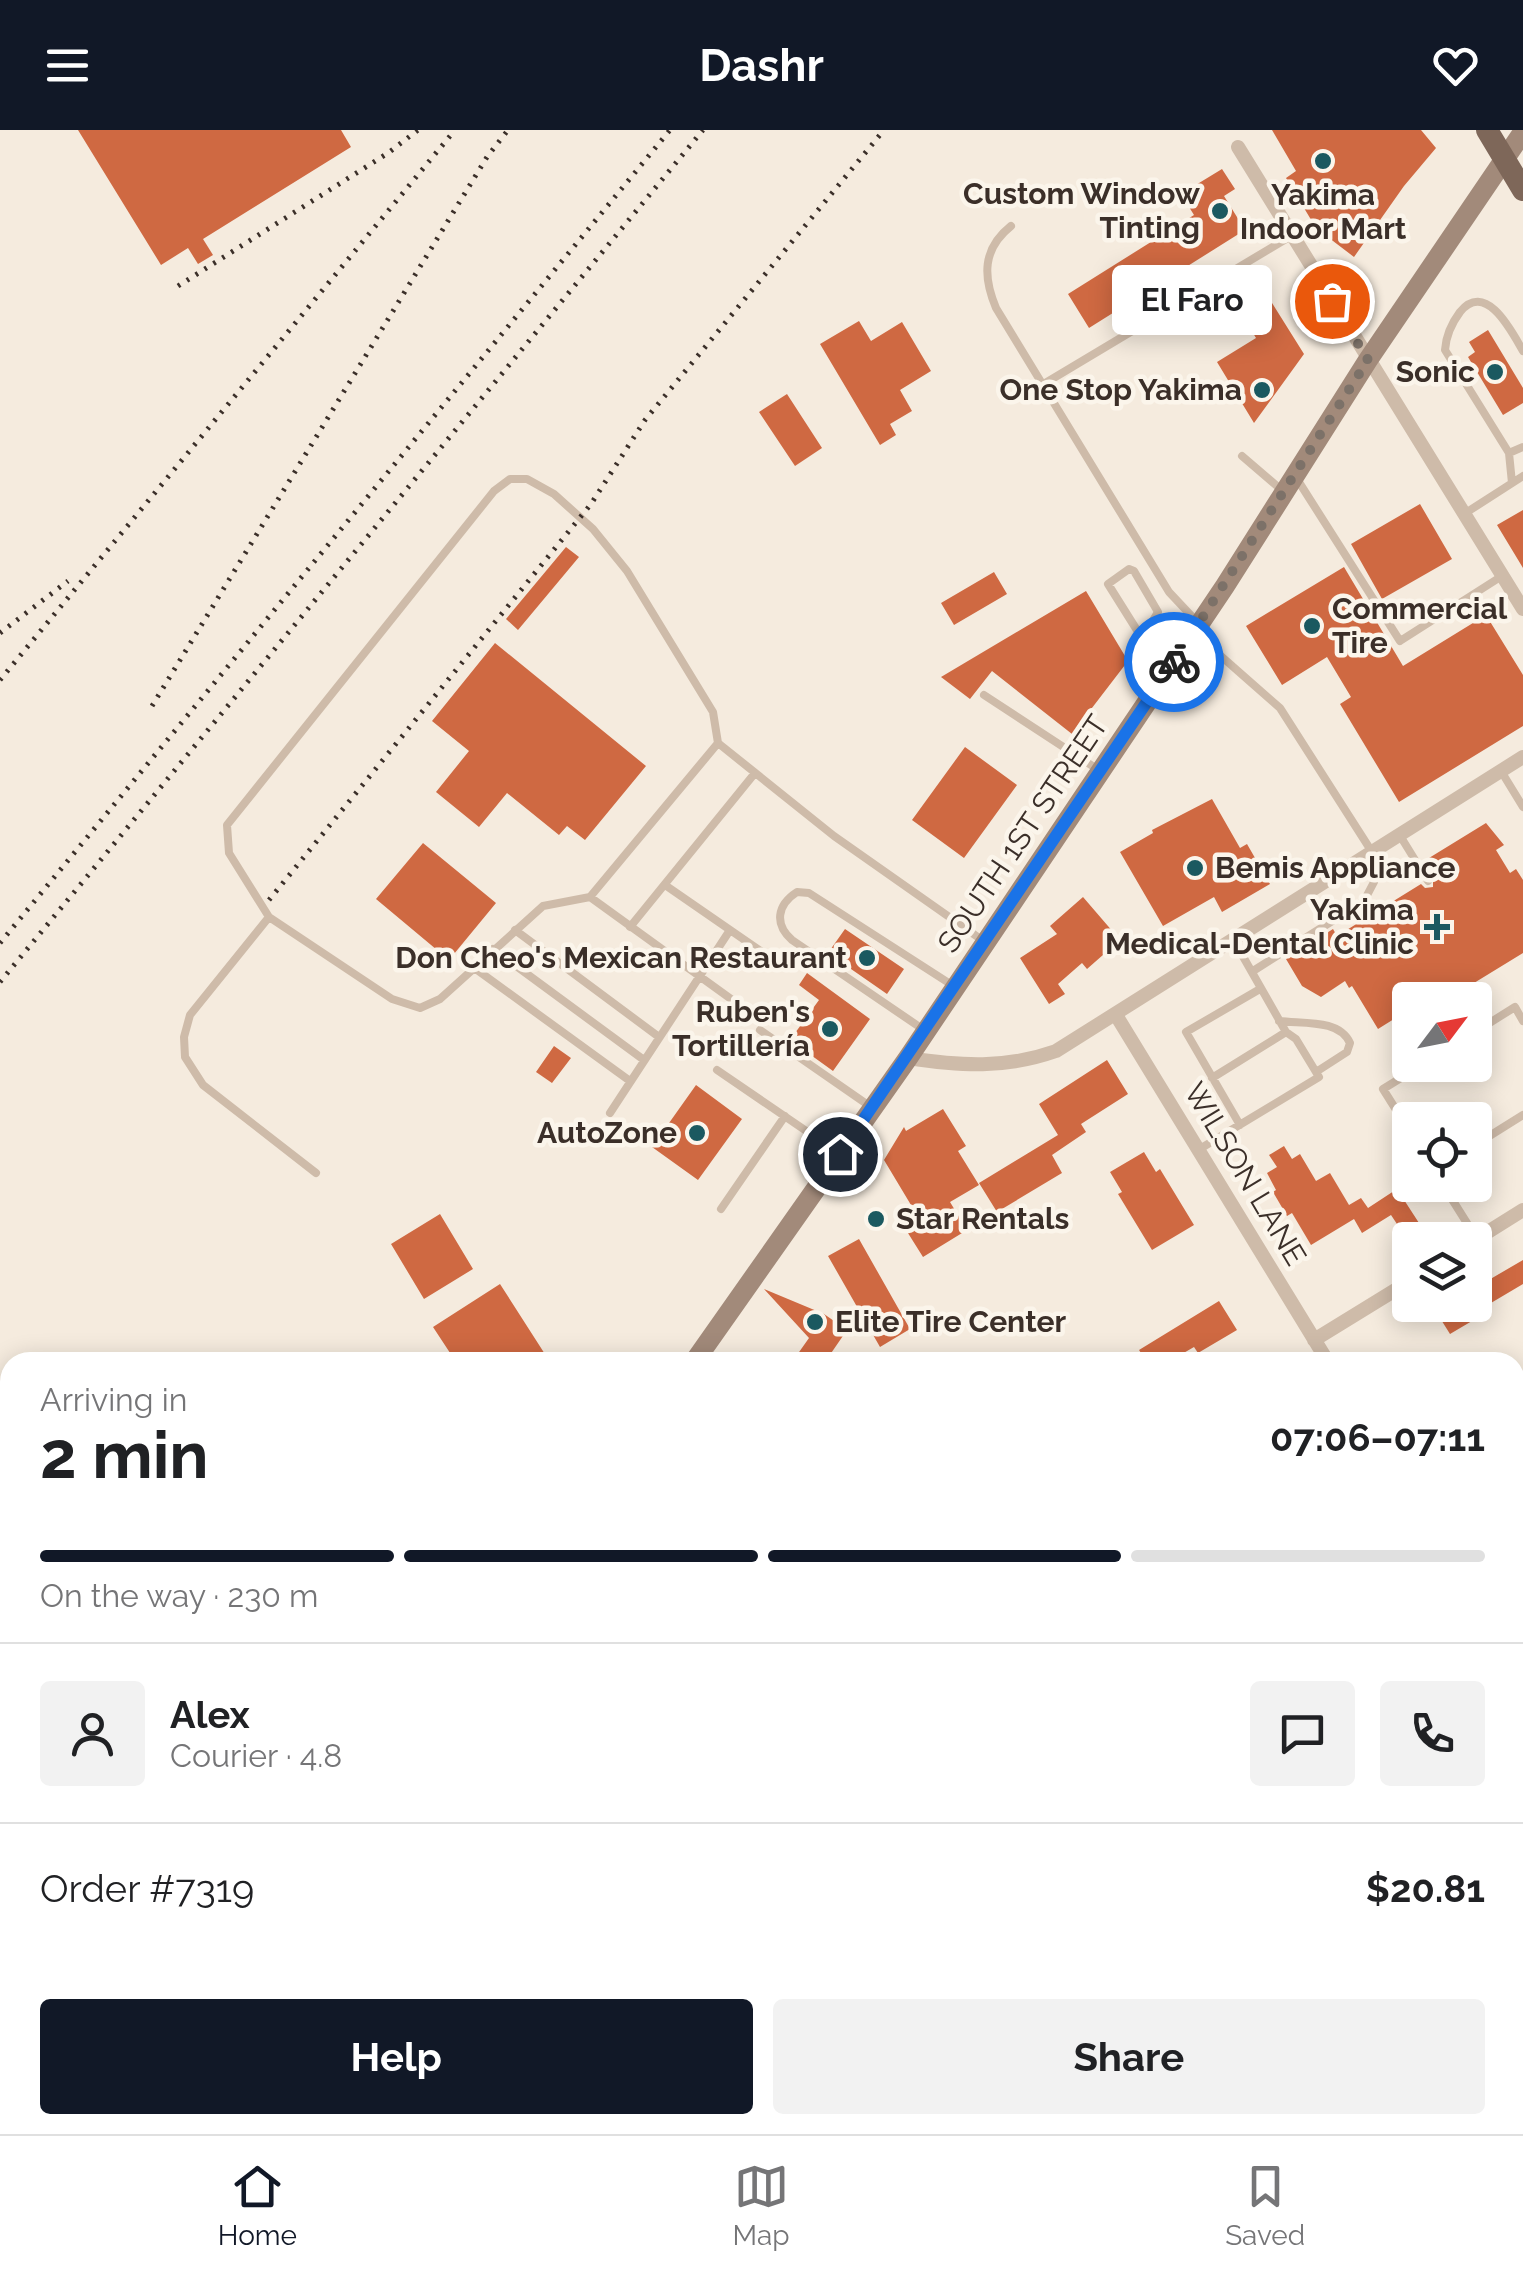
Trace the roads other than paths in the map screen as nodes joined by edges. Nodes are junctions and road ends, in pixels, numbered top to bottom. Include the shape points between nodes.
1 (1487, 130) edge
2 (1523, 132) edge
3 (1238, 148) dead end
4 (1505, 160) junction
5 (1523, 190) edge
6 (1011, 226) dead end
7 (1291, 236) junction
8 (1523, 351) edge
9 (1368, 360) junction
10 (1042, 385) junction
11 (1523, 447) edge
12 (1509, 453) junction
13 (1242, 456) dead end
14 (1523, 476) edge
15 (1512, 483) junction
16 (1290, 484) junction
17 (1464, 514) junction
18 (1502, 576) junction
19 (1523, 609) edge
20 (1196, 628) junction
21 (1142, 639) junction
22 (1172, 666) junction
23 (984, 694) dead end
24 (718, 743) junction
25 (1523, 758) edge
26 (1101, 771) junction
27 (1501, 772) junction
28 (755, 773) junction
29 (1523, 807) edge
30 (1399, 834) junction
31 (1372, 852) junction
32 (1428, 881) dead end
33 (664, 884) junction
34 (590, 897) junction
35 (269, 917) junction
36 (630, 927) junction
37 (514, 930) junction
38 (730, 930) junction
39 (1233, 940) junction
40 (985, 943) junction
41 (493, 950) junction
42 (778, 964) dead end
43 (474, 967) junction
44 (1253, 971) junction
45 (698, 976) junction
46 (956, 988) junction
47 (1260, 989) junction
48 (748, 1012) dead end
49 (1116, 1015) junction
50 (1523, 1020) edge
51 (1280, 1021) junction
52 (1492, 1021) edge
53 (760, 1030) dead end
54 (926, 1032) junction
55 (1286, 1032) junction
56 (659, 1036) junction
57 (908, 1058) junction
58 (644, 1060) junction
59 (717, 1070) dead end
60 (1316, 1072) junction
61 (1212, 1078) junction
62 (630, 1081) junction
63 (1394, 1082) edge
64 (1392, 1103) edge
65 (873, 1108) junction
66 (610, 1113) dead end
67 (1523, 1115) edge
68 (785, 1116) junction
69 (1240, 1125) junction
70 (1492, 1134) edge
71 (1198, 1150) junction
72 (840, 1154) junction
73 (316, 1173) dead end
74 (721, 1209) dead end
75 (1523, 1210) edge
76 (1492, 1229) edge
77 (1392, 1291) edge
78 (1314, 1340) junction
79 (701, 1352) edge
80 (1322, 1352) edge

1 - 4 main road
2 - 4 main road, SOUTH 1ST STREET
3 - 7 street
4 - 5 main road
4 - 9 main road, SOUTH 1ST STREET
6 - 10 lane via 988,260 986,284
7 - 9 street
7 - 10 lane
8 - 12 lane via 1502,316 1485,303 1463,308 1445,342
9 - 16 main road, SOUTH 1ST STREET
9 - 17 street
10 - 20 lane
11 - 12 lane
12 - 15 lane
13 - 16 lane
14 - 15 lane
15 - 17 lane
16 - 18 lane via 1400,641
16 - 20 main road, SOUTH 1ST STREET
17 - 18 street
18 - 19 street
20 - 22 main road, SOUTH 1ST STREET
20 - 31 lane via 1280,708
21 - 21 lane via 1108,584 1130,569 1158,612
21 - 22 lane
22 - 26 main road, SOUTH 1ST STREET
23 - 26 lane
24 - 28 lane
24 - 34 lane
24 - 35 lane via 713,712 628,571 554,494 527,479 510,480 494,491 227,825 229,853
25 - 27 street
26 - 40 main road, SOUTH 1ST STREET
27 - 29 lane
27 - 30 street
28 - 33 lane
28 - 40 lane
30 - 31 street
30 - 32 lane
31 - 39 street
31 - 44 lane via 1374,882 1364,901
33 - 36 lane
33 - 38 lane
34 - 36 lane
34 - 37 lane via 543,906
35 - 43 lane via 392,1000 420,1008
35 - 73 lane via 190,1015 186,1057 203,1085
36 - 45 lane
37 - 41 lane
37 - 56 lane
38 - 42 lane
38 - 45 lane
39 - 44 lane
39 - 49 street
40 - 46 main road, SOUTH 1ST STREET
41 - 43 lane
41 - 58 lane
43 - 62 lane
44 - 47 lane
45 - 48 lane
45 - 56 lane
46 - 54 main road, SOUTH 1ST STREET
46 - 54 lane via 809,893 798,892 784,904 782,932
47 - 51 lane
47 - 61 lane via 1186,1032
49 - 57 street via 1025,1062 960,1066
49 - 71 street, WILSON LANE
50 - 52 lane via 1515,1007
51 - 55 lane
51 - 60 lane via 1338,1028 1348,1038 1347,1052
53 - 65 lane
54 - 57 main road, SOUTH 1ST STREET
55 - 60 lane
55 - 61 lane
56 - 58 lane
57 - 65 main road, SOUTH 1ST STREET
58 - 62 lane
59 - 68 lane
60 - 69 lane via 1319,1078
61 - 69 lane
62 - 66 lane
63 - 64 lane via 1383,1089
65 - 72 main road, SOUTH 1ST STREET
67 - 70 lane
68 - 72 lane
68 - 74 lane
69 - 71 lane
71 - 78 street, WILSON LANE
72 - 79 main road, SOUTH 1ST STREET
75 - 76 street
77 - 78 street
78 - 80 street, WILSON LANE

